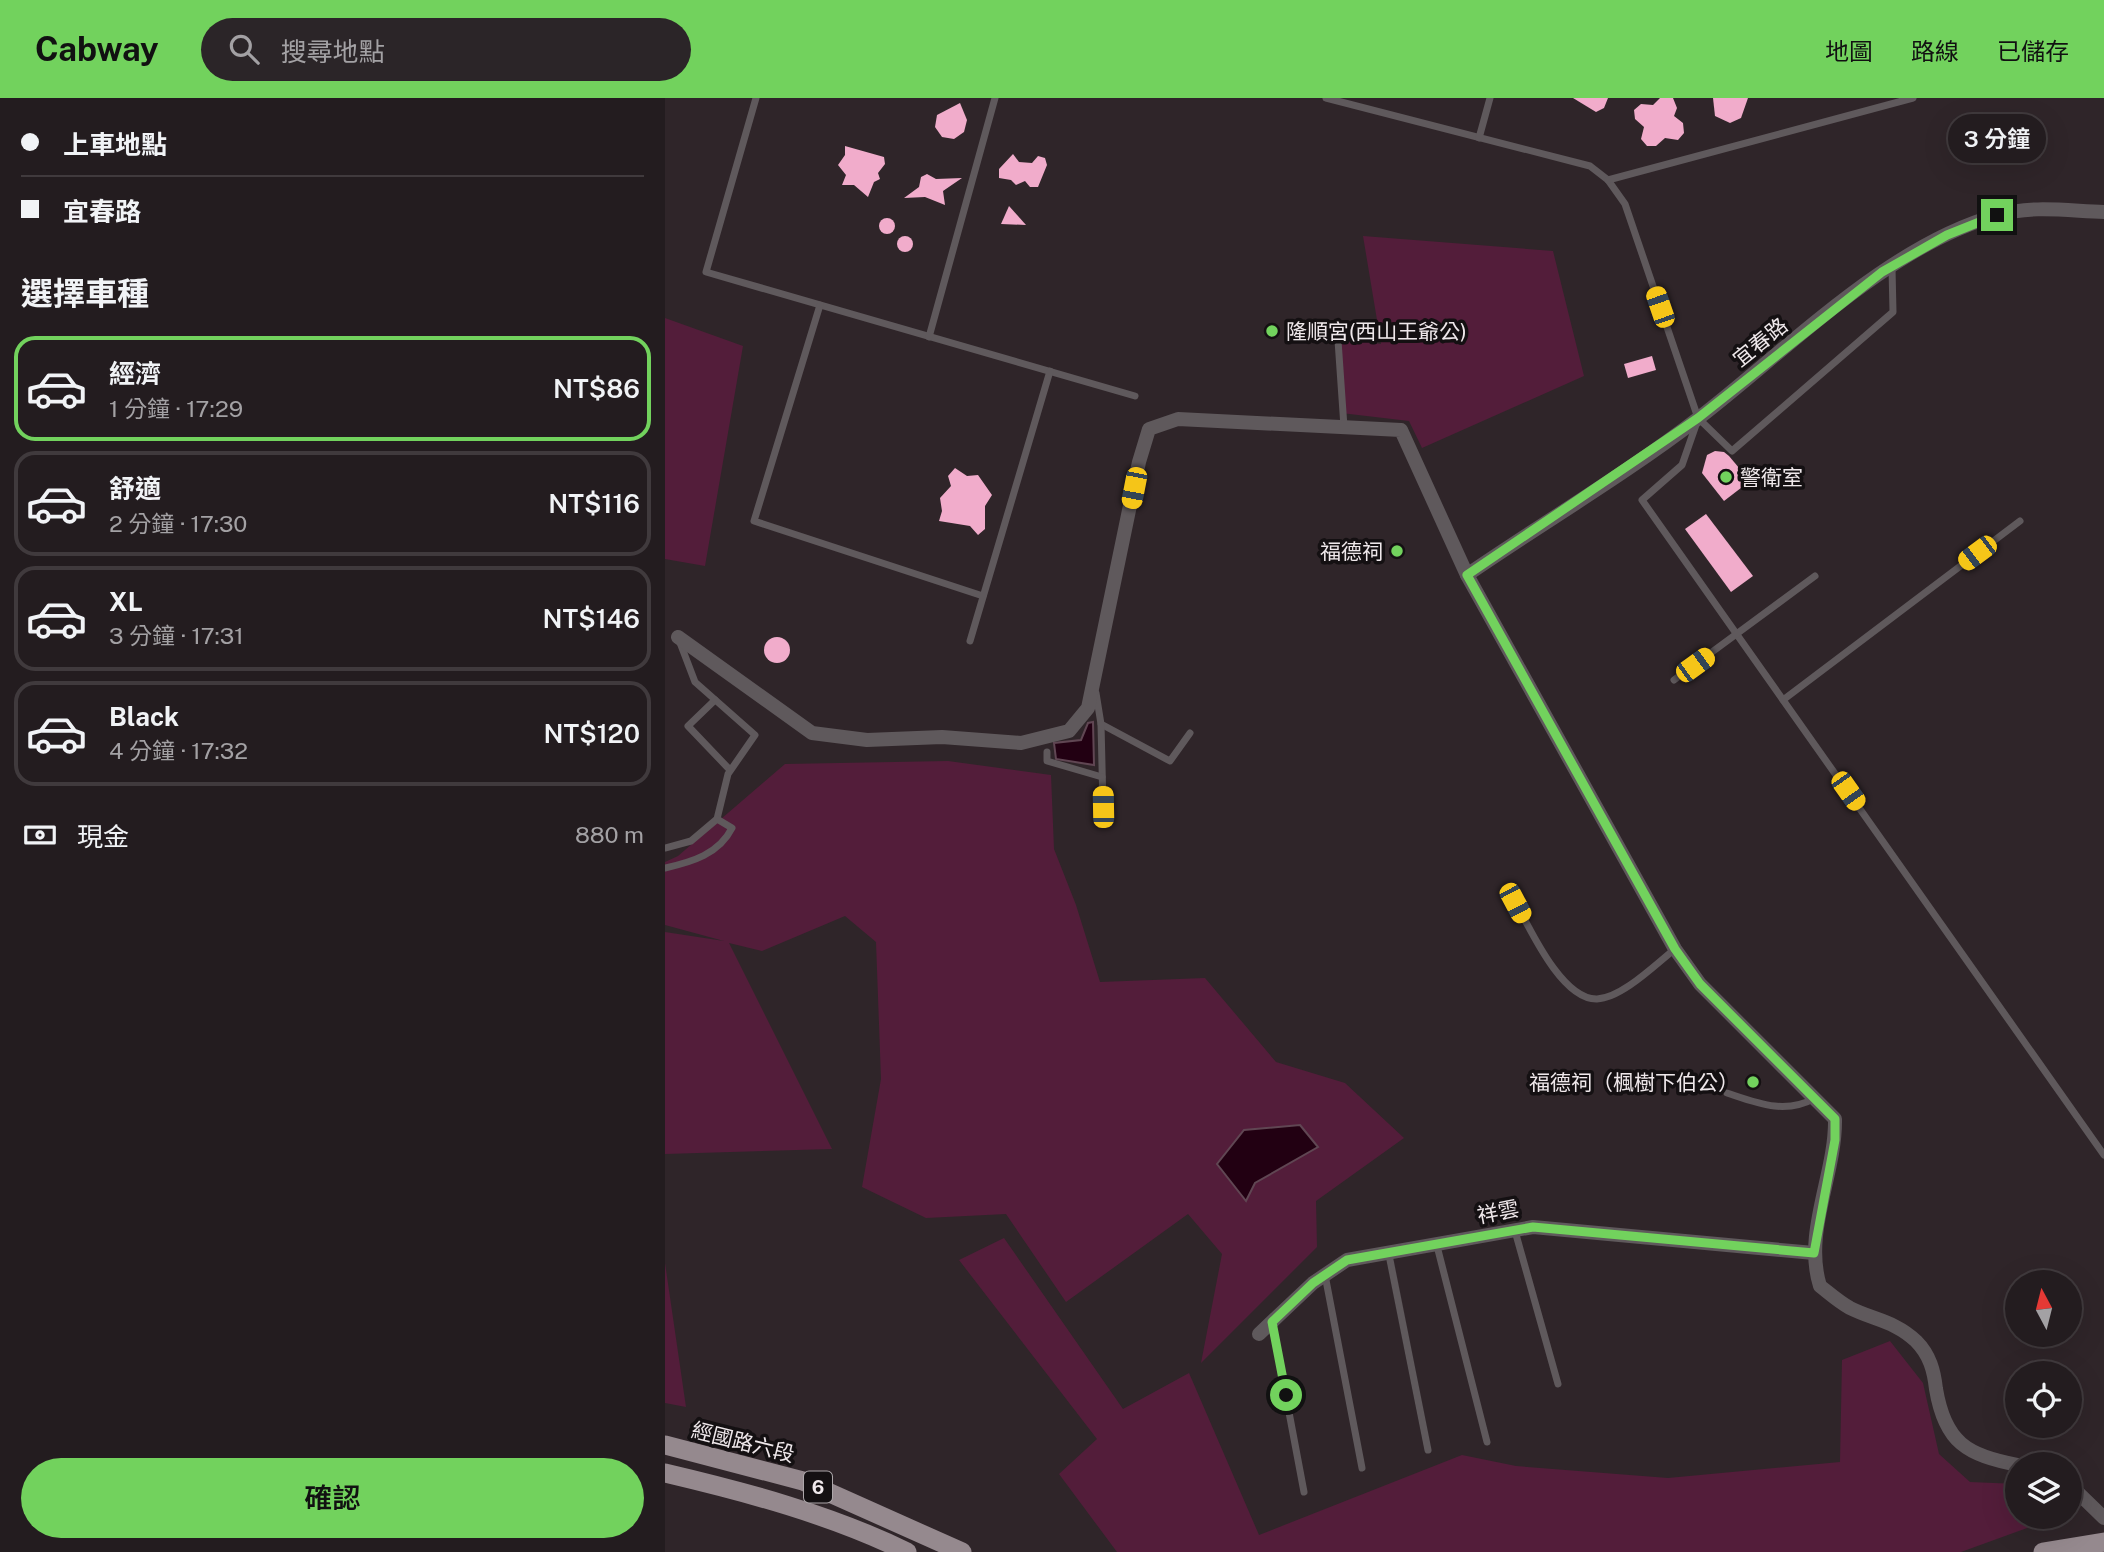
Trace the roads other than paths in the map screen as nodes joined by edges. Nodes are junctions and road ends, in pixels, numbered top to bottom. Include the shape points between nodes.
1 (756, 98) edge
2 (995, 98) edge
3 (1326, 98) edge
4 (1490, 98) edge
5 (1913, 98) edge
6 (1350, 101) edge
7 (1479, 138) junction
8 (1608, 180) junction
9 (2104, 212) edge
10 (1892, 266) junction
11 (820, 305) junction
12 (1385, 327) dead end
13 (929, 337) junction
14 (1050, 371) junction
15 (1135, 396) dead end
16 (1698, 418) junction
17 (1344, 427) junction
18 (2019, 521) dead end
19 (1467, 575) junction
20 (1815, 576) dead end
21 (983, 596) junction
22 (1737, 634) junction
23 (678, 637) joint
24 (970, 641) dead end
25 (1674, 680) dead end
26 (1094, 682) junction
27 (715, 700) junction
28 (1783, 700) junction
29 (1101, 724) junction
30 (1190, 733) dead end
31 (1047, 752) dead end
32 (730, 770) junction
33 (1102, 777) junction
34 (1103, 807) dead end
35 (717, 819) junction
36 (665, 848) edge
37 (665, 868) edge
38 (1515, 903) dead end
39 (1675, 949) junction
40 (1727, 1093) dead end
41 (1815, 1098) junction
42 (2104, 1155) edge
43 (1515, 1231) junction
44 (1437, 1246) junction
45 (1814, 1253) junction
46 (1389, 1255) junction
47 (1325, 1275) junction
48 (1272, 1322) junction
49 (1259, 1334) dead end
50 (1558, 1384) dead end
51 (1487, 1442) dead end
52 (665, 1445) edge
53 (1428, 1450) dead end
54 (2005, 1462) edge
55 (1362, 1468) dead end
56 (665, 1473) edge
57 (1304, 1492) dead end
58 (2082, 1497) edge
59 (2104, 1518) edge
60 (2104, 1542) edge
61 (933, 1545) edge
62 (907, 1552) edge
63 (962, 1552) edge
64 (2043, 1552) edge

1 - 11 lane via 706,272
2 - 13 lane
3 - 6 lane
4 - 7 lane
5 - 8 lane
6 - 7 lane
7 - 8 lane via 1590,166
8 - 16 lane via 1625,204
9 - 10 street, 宜春路 via 2031,209 1997,215 1947,235
10 - 16 street, 宜春路
10 - 16 lane via 1893,312 1732,452
11 - 13 lane
11 - 21 lane via 754,521
12 - 17 lane via 1337,326
13 - 14 lane
14 - 15 lane
14 - 21 lane
16 - 19 street, 宜春路
16 - 22 lane via 1682,464 1642,500
17 - 19 street via 1401,430
17 - 26 street via 1178,419 1149,429
18 - 28 lane
19 - 39 street
20 - 22 lane
21 - 24 lane
22 - 25 lane
22 - 28 lane
23 - 26 street via 813,733 867,740 942,737 1021,743 1069,731 1088,708
23 - 27 lane via 695,682
26 - 29 lane
27 - 32 lane via 755,735
27 - 32 lane via 688,726
28 - 42 lane
29 - 30 lane via 1170,761
29 - 33 lane
31 - 33 lane via 1047,761
32 - 35 lane
33 - 34 lane
35 - 36 lane via 691,841
35 - 37 lane via 732,828 725,842 695,861
38 - 39 lane via 1540,949 1573,990 1597,999 1625,988
39 - 41 street via 1700,984
40 - 41 lane via 1789,1108
41 - 45 street via 1835,1119 1835,1140
43 - 44 street, 祥雲
43 - 45 street, 祥雲 via 1533,1227
43 - 50 lane
44 - 46 street, 祥雲
44 - 51 lane
45 - 54 street via 1820,1286 1851,1309 1886,1320 1926,1354 1933,1367 1941,1416 1951,1433 1984,1458
46 - 47 street, 祥雲 via 1347,1260
46 - 53 lane
47 - 48 street, 祥雲
47 - 55 lane
48 - 49 street, 祥雲
48 - 57 lane
52 - 61 main road, 經國路六段 / 6 via 803,1480
56 - 62 main road, 6 via 871,1534
58 - 59 street
60 - 64 main road
61 - 63 main road, 經國路六段 / 6

